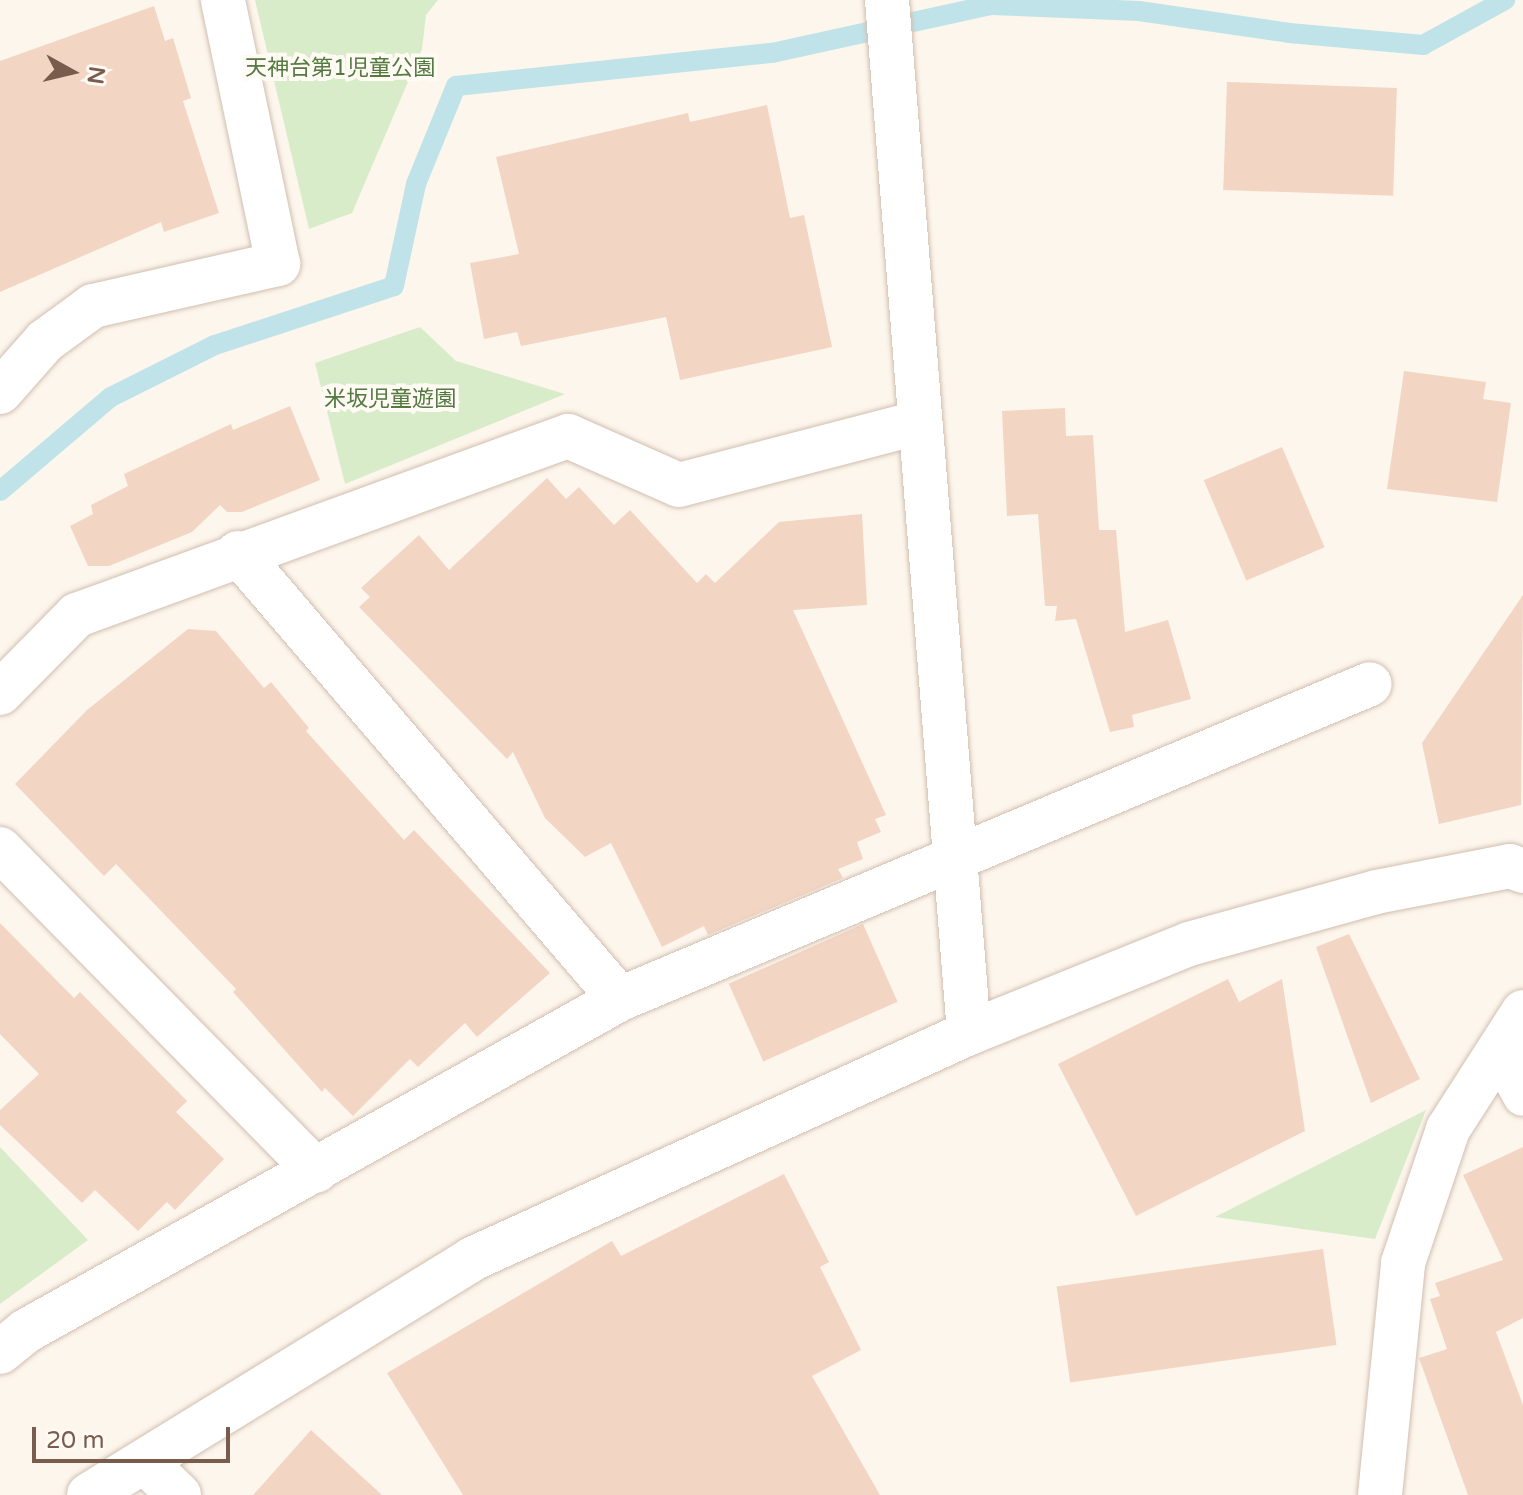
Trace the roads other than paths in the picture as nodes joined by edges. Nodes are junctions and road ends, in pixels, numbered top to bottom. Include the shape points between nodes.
1 (223, 0) edge
2 (887, 0) edge
3 (0, 392) edge
4 (920, 422) junction
5 (238, 553) junction
6 (1370, 684) dead end
7 (0, 693) edge
8 (0, 849) edge
9 (955, 861) junction
10 (1523, 871) edge
11 (620, 999) junction
12 (1523, 1012) edge
13 (969, 1033) junction
14 (1498, 1050) junction
15 (1523, 1096) edge
16 (316, 1171) junction
17 (0, 1352) edge
18 (146, 1463) junction
19 (89, 1495) edge
20 (179, 1495) edge
21 (1380, 1495) edge

1 - 3 street via 278,264 93,306 45,341
2 - 4 street
4 - 5 street via 679,485 568,436
4 - 9 street
5 - 7 street via 77,615
5 - 11 street
6 - 9 street
8 - 16 street
9 - 11 street
9 - 13 street
10 - 13 street via 1510,866 1376,892 1189,944
11 - 16 street
12 - 14 street
13 - 18 street via 472,1259
14 - 15 lane
14 - 21 street via 1448,1129 1403,1263
16 - 17 street via 26,1331
18 - 19 street
18 - 20 street

